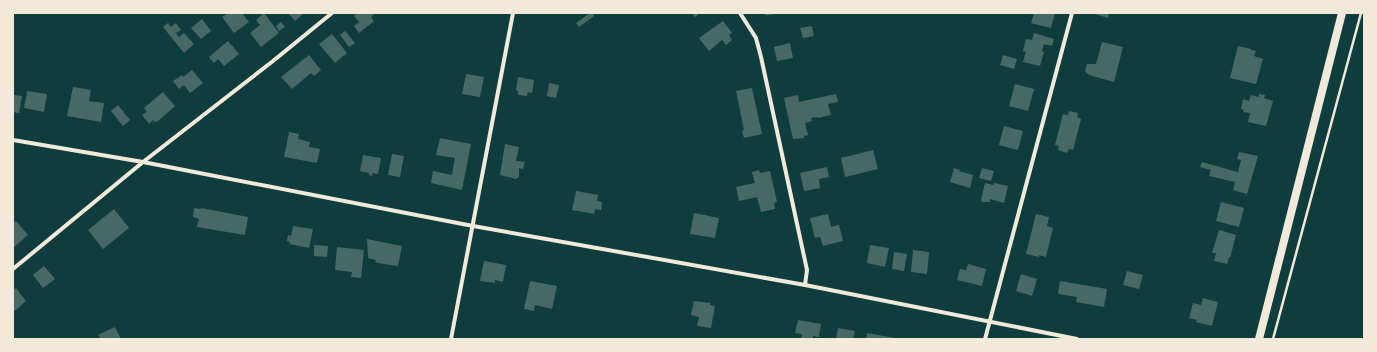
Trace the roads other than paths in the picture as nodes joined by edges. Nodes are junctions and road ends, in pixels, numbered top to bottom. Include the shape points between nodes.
1 (332, 13) edge
2 (513, 13) edge
3 (740, 13) edge
4 (1072, 13) edge
5 (1342, 13) edge
6 (13, 140) edge
7 (143, 162) junction
8 (473, 226) junction
9 (13, 269) edge
10 (805, 285) junction
11 (990, 322) junction
12 (451, 339) edge
13 (985, 339) edge
14 (1077, 339) edge
15 (1259, 339) edge

1 - 7 street
2 - 8 street
3 - 10 street via 756,38 761,57 807,270
4 - 11 street
5 - 15 main road
6 - 7 street
7 - 8 street
7 - 9 street
8 - 10 street
8 - 12 street
10 - 11 street
11 - 13 street
11 - 14 street

